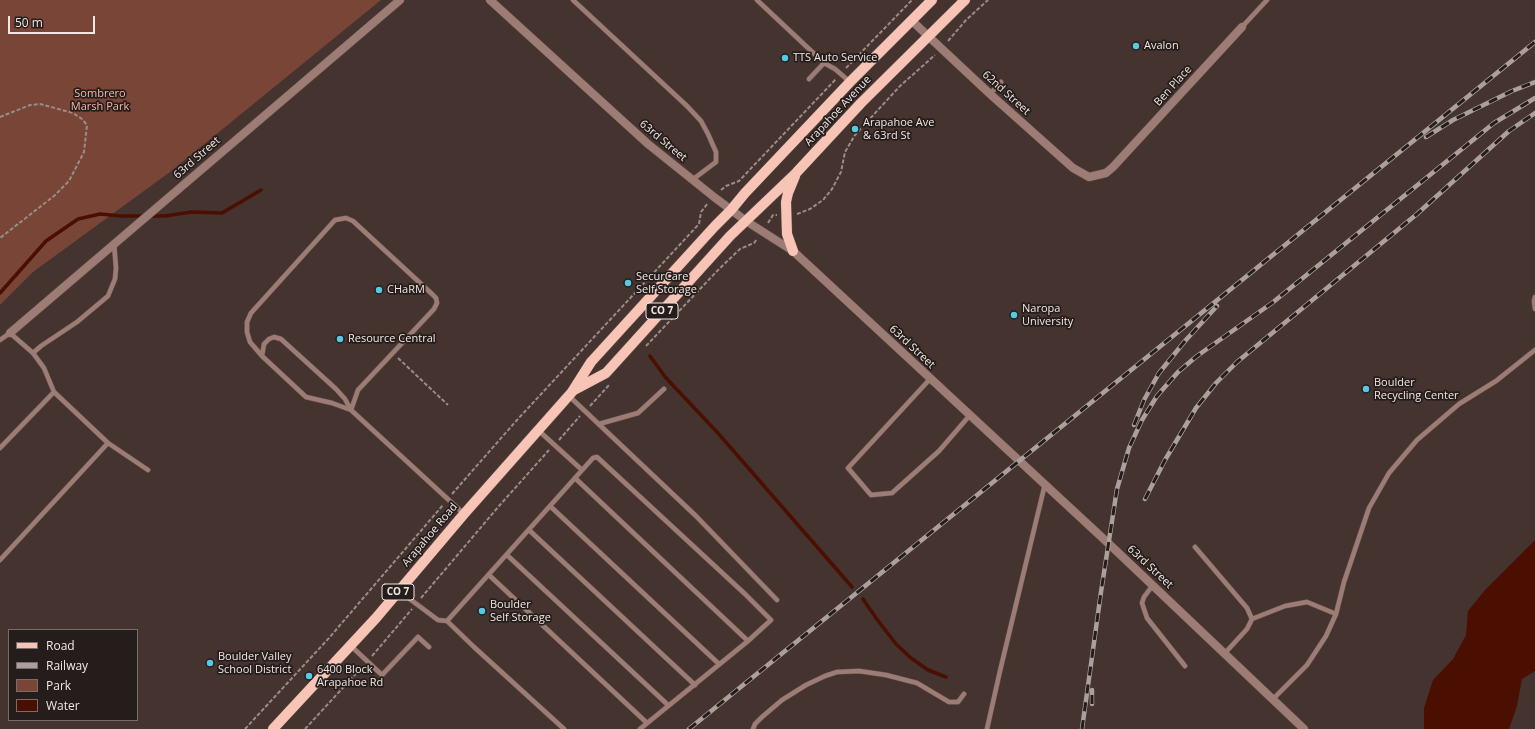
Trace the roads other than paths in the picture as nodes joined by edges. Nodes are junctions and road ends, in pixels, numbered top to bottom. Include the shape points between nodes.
1 (400, 0) edge
2 (490, 0) edge
3 (573, 0) edge
4 (757, 0) edge
5 (932, 0) edge
6 (965, 0) edge
7 (1268, 0) edge
8 (911, 20) junction
9 (1242, 27) joint
10 (928, 36) junction
11 (824, 63) junction
12 (809, 78) dead end
13 (850, 82) junction
14 (1001, 82) dead end
15 (990, 94) junction
16 (796, 173) junction
17 (1089, 177) joint
18 (692, 180) junction
19 (731, 210) junction
20 (746, 221) junction
21 (114, 243) junction
22 (793, 251) junction
23 (1535, 297) edge
24 (1535, 309) edge
25 (10, 333) junction
26 (0, 340) edge
27 (1535, 350) edge
28 (33, 354) junction
29 (262, 356) junction
30 (930, 379) junction
31 (664, 389) dead end
32 (54, 392) junction
33 (571, 394) junction
34 (351, 410) junction
35 (970, 415) junction
36 (599, 424) junction
37 (538, 430) junction
38 (108, 443) junction
39 (0, 448) edge
40 (148, 470) dead end
41 (582, 470) junction
42 (575, 478) junction
43 (1045, 484) junction
44 (550, 506) junction
45 (464, 514) junction
46 (529, 530) junction
47 (1195, 547) dead end
48 (507, 555) junction
49 (0, 560) edge
50 (489, 574) junction
51 (1153, 585) junction
52 (399, 590) junction
53 (777, 600) dead end
54 (1336, 614) junction
55 (1252, 619) junction
56 (447, 621) junction
57 (748, 641) junction
58 (351, 646) junction
59 (429, 647) dead end
60 (1225, 653) junction
61 (719, 664) junction
62 (1185, 666) dead end
63 (695, 685) junction
64 (964, 694) dead end
65 (1273, 699) junction
66 (668, 705) junction
67 (647, 722) junction
68 (273, 729) edge
69 (564, 729) edge
70 (640, 729) edge
71 (753, 729) edge
72 (987, 729) edge
73 (1304, 729) edge

1 - 21 street, 63rd Street
2 - 18 street, 63rd Street via 648,144
3 - 18 lane via 700,121 716,152 716,162
4 - 11 lane
5 - 8 main road, Arapahoe Avenue / CO 7
6 - 10 main road, Arapahoe Avenue / CO 7
7 - 9 lane, Ben Place
8 - 10 street, 62nd Street
8 - 13 main road, Arapahoe Avenue / CO 7
9 - 17 street, Ben Place via 1113,167 1106,173
10 - 15 street, 62nd Street
10 - 16 main road, Arapahoe Avenue / CO 7
11 - 12 lane
11 - 13 lane
13 - 19 main road, Arapahoe Avenue / CO 7
14 - 15 lane
15 - 17 street, 62nd Street via 1073,168
16 - 20 main road, Arapahoe Avenue / CO 7
16 - 22 main road via 788,192 785,216 787,234
18 - 19 street, 63rd Street
19 - 20 street, 63rd Street
19 - 33 main road, Arapahoe Road / CO 7 via 591,362
20 - 22 street, 63rd Street
20 - 33 main road, Arapahoe Road / CO 7 via 606,372
21 - 25 street, 63rd Street
21 - 28 lane via 115,280 108,296 78,322 40,346
22 - 30 street, 63rd Street
23 - 24 lane
25 - 26 lane
25 - 28 lane
27 - 54 lane via 1496,381 1453,409 1417,440 1389,473 1369,508
28 - 32 lane via 44,368
29 - 34 lane via 306,397
29 - 34 lane via 264,344 269,339 280,339 336,389
29 - 34 lane via 250,342 247,327 251,312 335,220 346,218 353,221 436,298 437,303 358,390
30 - 35 street, 63rd Street
30 - 35 lane via 848,468 871,495 892,493 939,451
31 - 36 lane via 638,413
32 - 38 lane
32 - 39 lane
33 - 36 lane
33 - 37 main road, Arapahoe Road / CO 7
34 - 45 lane
35 - 43 street, 63rd Street
36 - 53 lane via 696,516
37 - 41 lane
37 - 45 main road, Arapahoe Road / CO 7
38 - 40 lane
38 - 49 lane
41 - 42 lane
41 - 57 lane via 597,457 771,620
42 - 44 lane
42 - 57 lane
43 - 51 street, 63rd Street
43 - 72 lane
44 - 46 lane
44 - 61 lane
45 - 52 main road, Arapahoe Road / CO 7
46 - 48 lane
46 - 63 lane
47 - 55 lane via 1246,608
48 - 50 lane
48 - 66 lane
50 - 56 lane
50 - 67 lane
51 - 60 street, 63rd Street
51 - 62 lane via 1142,603 1147,618
52 - 56 lane via 438,620
52 - 58 main road, Arapahoe Road / CO 7
54 - 55 lane via 1307,602 1285,606
54 - 65 lane via 1326,636 1307,665
55 - 60 lane via 1247,629
56 - 69 lane
57 - 61 lane
58 - 59 lane via 382,675 418,637
58 - 68 main road, Arapahoe Road / CO 7
60 - 65 street, 63rd Street
61 - 63 lane
63 - 66 lane
64 - 71 lane via 958,702 949,702 917,683 859,671 837,672 806,685 782,700 754,724
65 - 73 street, 63rd Street
66 - 67 lane
67 - 70 lane

